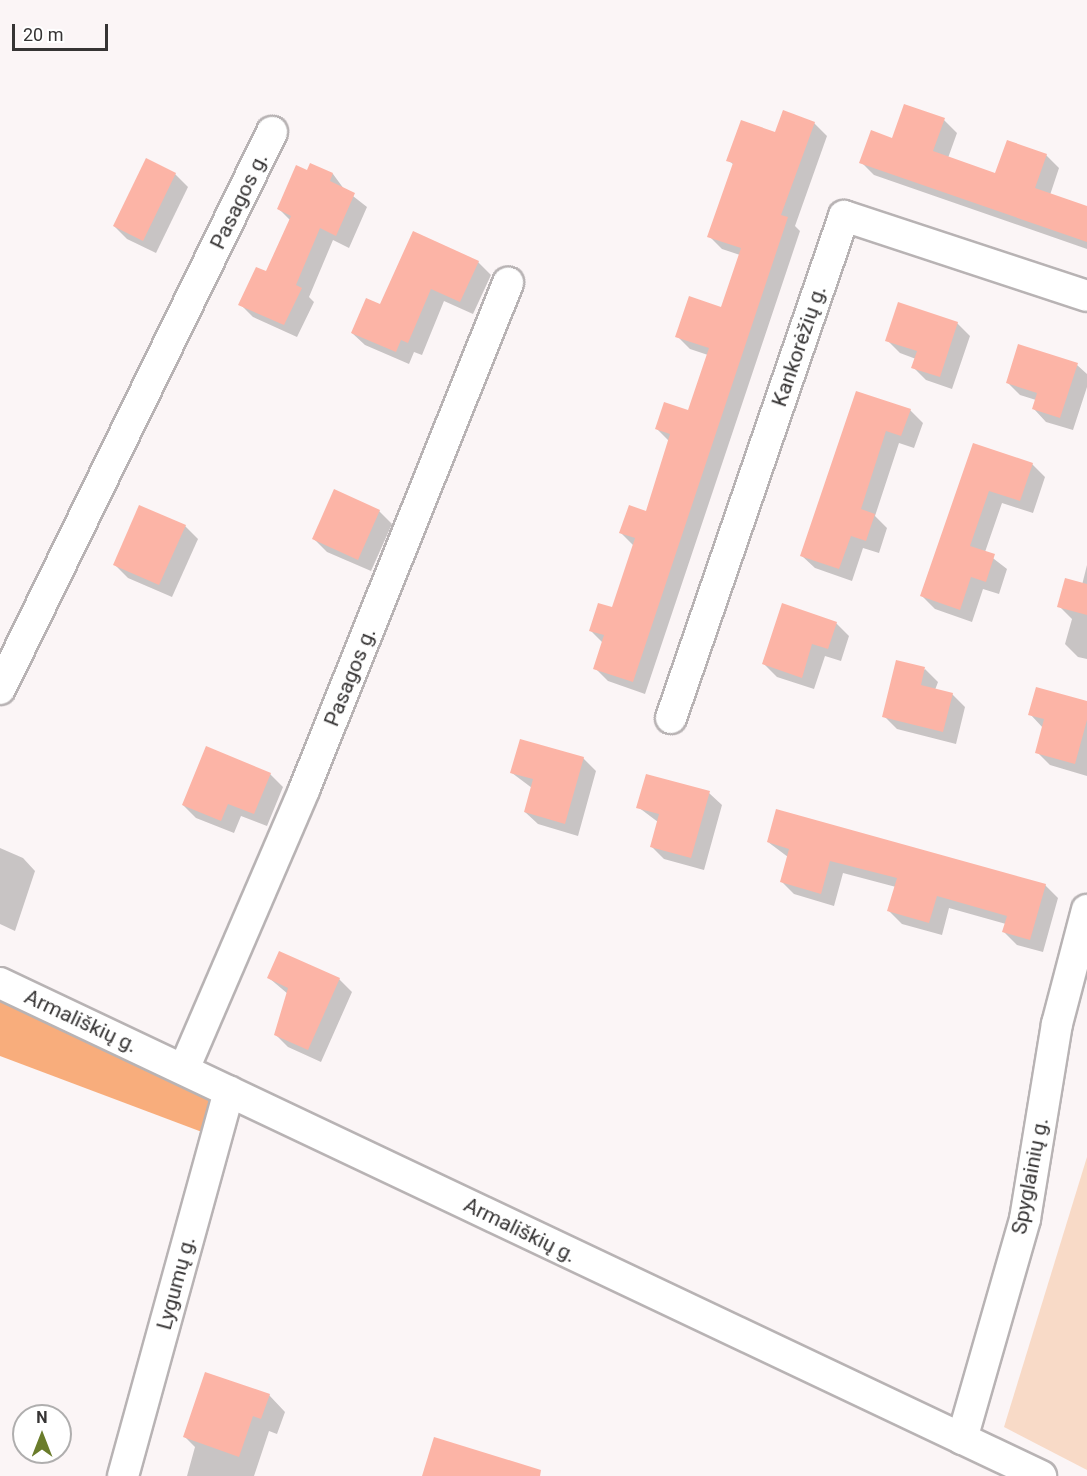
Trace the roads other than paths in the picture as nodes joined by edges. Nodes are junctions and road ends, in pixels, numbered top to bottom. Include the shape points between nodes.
1 (272, 132) dead end
2 (508, 283) dead end
3 (1087, 296) edge
4 (0, 689) edge
5 (671, 718) dead end
6 (1087, 910) edge
7 (0, 983) edge
8 (184, 1069) junction
9 (229, 1090) junction
10 (962, 1439) junction
11 (123, 1476) edge
12 (1041, 1476) edge

1 - 4 street, Pasagos g.
2 - 8 street, Pasagos g. via 304,790
3 - 5 street, Kankorėžių g. via 844,216
6 - 10 street, Spyglainių g. via 1057,1024 1025,1219
7 - 8 street, Armališkių g.
8 - 9 street, Armališkių g.
9 - 10 street, Armališkių g.
9 - 11 street, Lygumų g.
10 - 12 street, Armališkių g.

